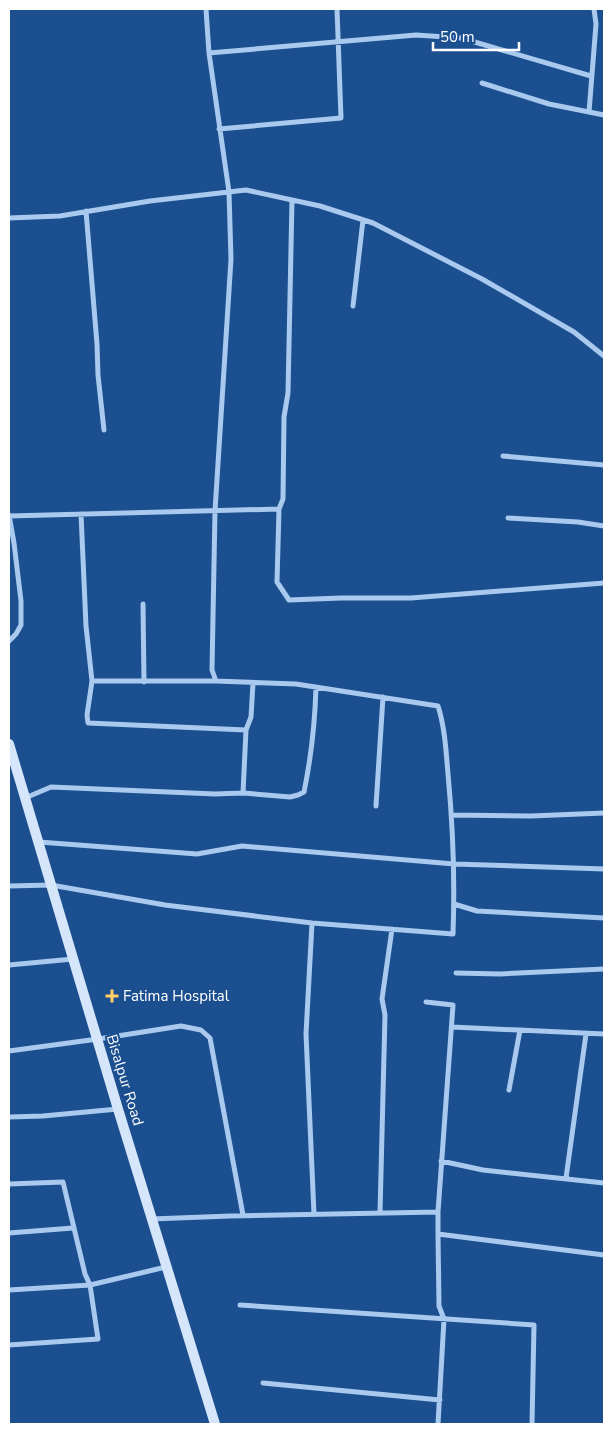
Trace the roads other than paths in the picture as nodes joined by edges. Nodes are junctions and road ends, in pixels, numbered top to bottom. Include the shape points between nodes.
1 (206, 9) edge
2 (337, 9) edge
3 (594, 9) edge
4 (339, 42) junction
5 (209, 53) junction
6 (591, 76) junction
7 (482, 83) dead end
8 (589, 112) junction
9 (604, 115) edge
10 (219, 129) junction
11 (229, 192) junction
12 (292, 200) junction
13 (86, 211) junction
14 (9, 218) edge
15 (363, 220) junction
16 (353, 306) dead end
17 (604, 356) edge
18 (104, 430) dead end
19 (503, 456) dead end
20 (604, 465) edge
21 (279, 509) junction
22 (215, 511) junction
23 (82, 514) junction
24 (9, 516) edge
25 (508, 518) dead end
26 (604, 526) edge
27 (604, 583) edge
28 (143, 604) dead end
29 (9, 641) edge
30 (92, 680) junction
31 (216, 681) junction
32 (144, 682) junction
33 (253, 683) junction
34 (316, 687) junction
35 (383, 697) junction
36 (246, 730) junction
37 (9, 744) edge
38 (243, 793) junction
39 (25, 798) junction
40 (376, 806) dead end
41 (604, 813) edge
42 (452, 815) junction
43 (38, 842) junction
44 (454, 864) junction
45 (604, 869) edge
46 (51, 885) junction
47 (9, 886) edge
48 (454, 904) junction
49 (604, 918) edge
50 (312, 923) junction
51 (392, 929) junction
52 (73, 959) junction
53 (9, 966) edge
54 (604, 969) edge
55 (456, 973) dead end
56 (426, 1002) dead end
57 (452, 1027) junction
58 (520, 1030) junction
59 (586, 1034) junction
60 (604, 1034) edge
61 (97, 1039) junction
62 (9, 1051) edge
63 (509, 1090) dead end
64 (118, 1109) junction
65 (9, 1117) edge
66 (442, 1162) junction
67 (566, 1178) junction
68 (604, 1183) edge
69 (9, 1184) edge
70 (380, 1212) junction
71 (438, 1212) junction
72 (314, 1214) junction
73 (243, 1216) junction
74 (151, 1219) junction
75 (73, 1228) junction
76 (9, 1233) edge
77 (438, 1234) junction
78 (604, 1255) edge
79 (166, 1267) junction
80 (90, 1286) junction
81 (9, 1290) edge
82 (240, 1305) dead end
83 (444, 1318) junction
84 (9, 1345) edge
85 (263, 1383) dead end
86 (440, 1400) junction
87 (215, 1424) edge
88 (438, 1424) edge
89 (532, 1424) edge

1 - 5 street
2 - 4 street
3 - 6 street via 596,24
4 - 5 street
4 - 6 street via 416,35 461,38
4 - 10 street via 341,118
5 - 10 street
6 - 8 street
7 - 8 street via 549,104
8 - 9 street
10 - 11 street
11 - 12 street via 246,190
11 - 13 street
11 - 22 street via 231,259
12 - 15 street
12 - 21 street via 288,393 284,417 283,499
13 - 14 street via 60,216
13 - 18 street
15 - 16 street
15 - 17 street via 482,279 574,332
19 - 20 street
21 - 22 street
21 - 27 street via 277,582 289,600 411,598
22 - 23 street
22 - 31 street via 212,670
23 - 24 street
23 - 30 street via 86,626
24 - 29 street via 21,601 21,625
25 - 26 street
28 - 32 street
30 - 32 street
30 - 36 street via 88,723
31 - 32 street
31 - 33 street
33 - 34 street
33 - 36 street via 251,717
34 - 35 street
34 - 38 street via 304,792 290,797
35 - 40 street
35 - 42 street via 438,706 444,723
36 - 38 street
37 - 39 main road, Bisalpur Road
38 - 39 street via 51,787
39 - 43 main road, Bisalpur Road
41 - 42 street
42 - 44 street
43 - 44 street via 197,854 242,846
43 - 46 main road, Bisalpur Road
44 - 45 street
44 - 48 street
46 - 47 street
46 - 50 street
46 - 52 main road, Bisalpur Road
48 - 49 street via 478,911
48 - 51 street via 453,934
50 - 51 street
50 - 72 street via 306,1034
51 - 70 street via 382,1000 385,1015
52 - 53 street
52 - 61 main road, Bisalpur Road
54 - 55 street
56 - 57 street via 453,1005
57 - 58 street
57 - 66 street
58 - 59 street
58 - 63 street
59 - 60 street
59 - 67 street
61 - 62 street
61 - 64 main road, Bisalpur Road
61 - 73 street via 181,1026 201,1030 210,1038
64 - 65 street
64 - 74 main road, Bisalpur Road
66 - 67 street via 483,1170
66 - 71 street
67 - 68 street
69 - 75 street via 63,1182
70 - 71 street
70 - 72 street
71 - 77 street
72 - 73 street
73 - 74 street
74 - 79 main road, Bisalpur Road
75 - 76 street
75 - 80 street
77 - 78 street
77 - 83 street via 439,1306
79 - 80 street
79 - 87 main road, Bisalpur Road
80 - 81 street
80 - 84 street via 98,1339
82 - 83 street
83 - 86 street
83 - 89 street via 534,1325
85 - 86 street
86 - 88 street

